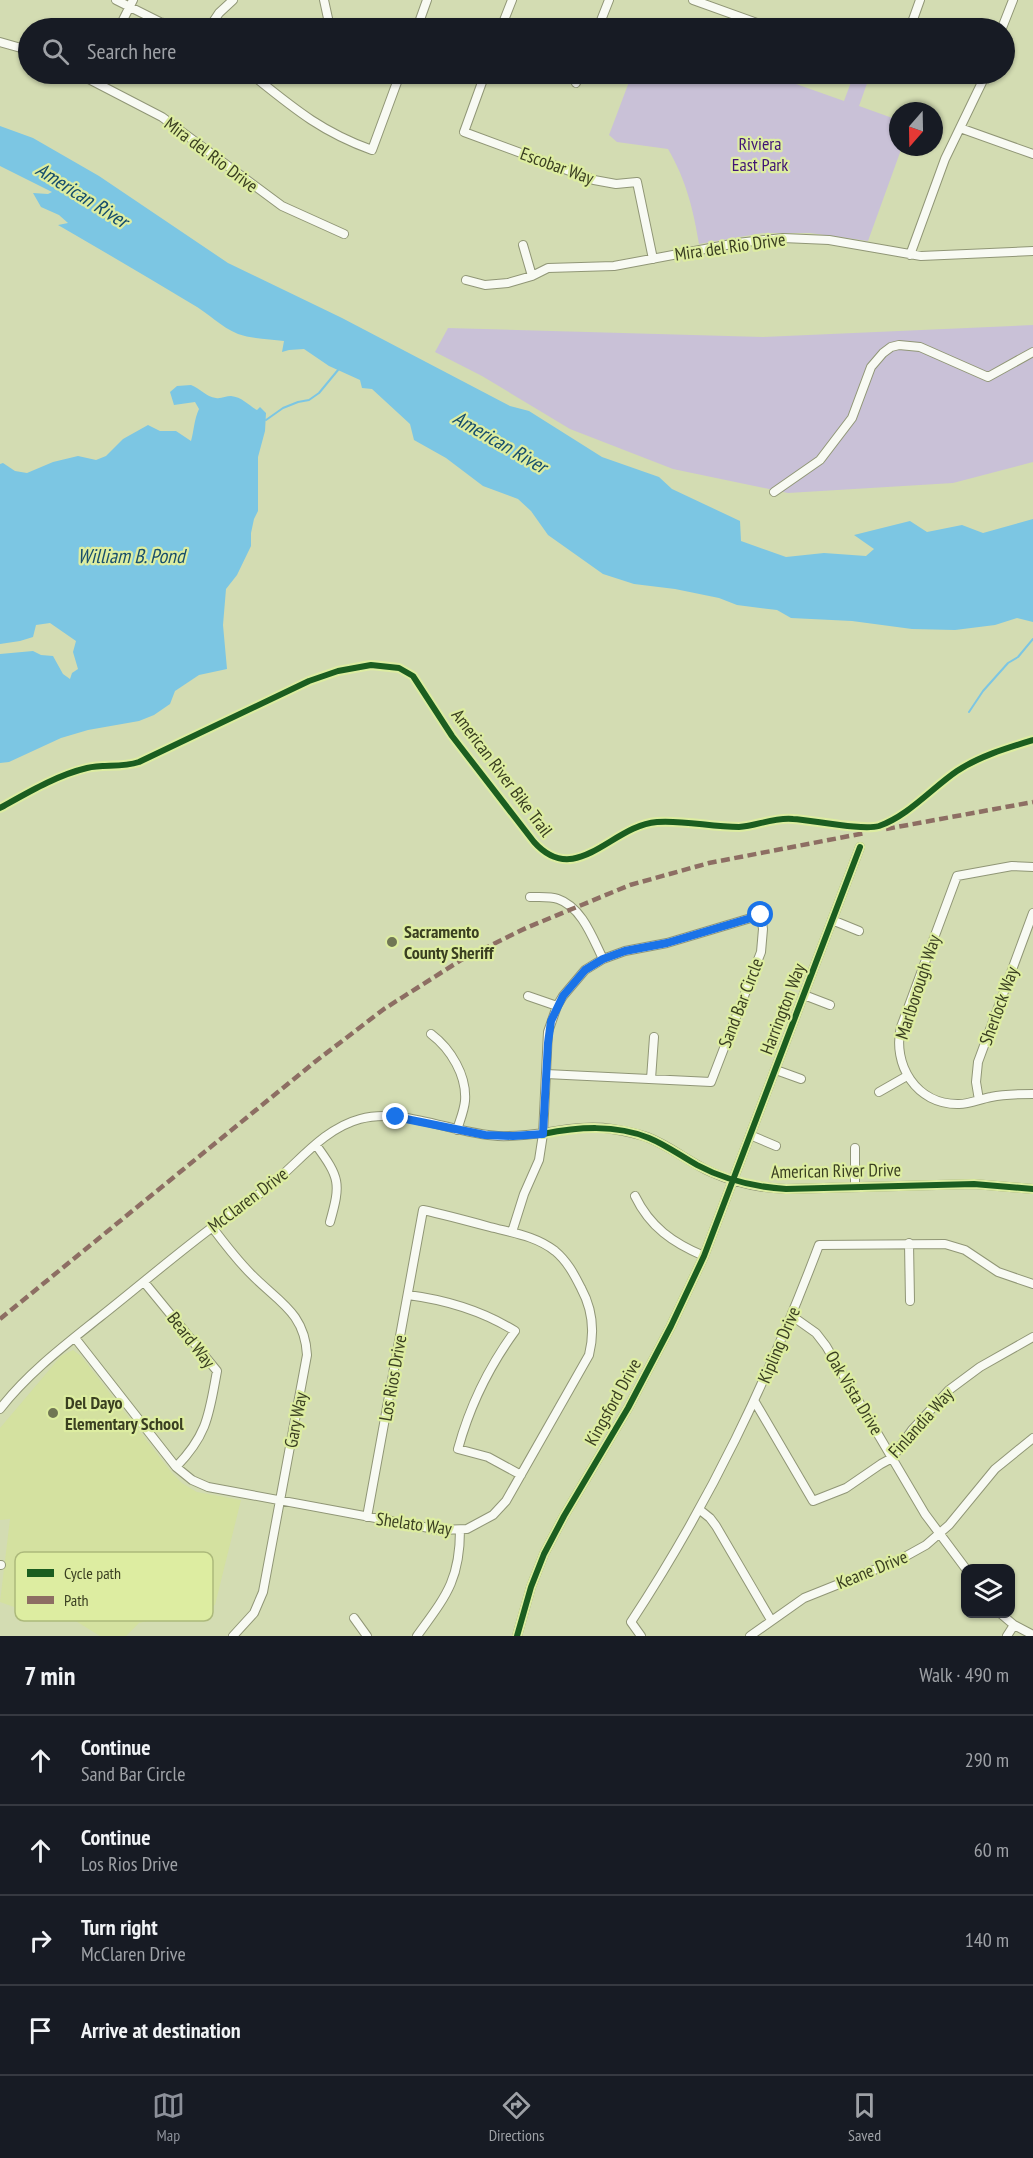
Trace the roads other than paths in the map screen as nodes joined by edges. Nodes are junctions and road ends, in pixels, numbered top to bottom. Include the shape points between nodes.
1 (116, 0) edge
2 (233, 0) edge
3 (324, 0) edge
4 (427, 0) edge
5 (512, 0) edge
6 (609, 0) edge
7 (693, 0) edge
8 (920, 0) edge
9 (1013, 0) edge
10 (131, 3) edge
11 (124, 18) edge
12 (154, 18) edge
13 (216, 18) edge
14 (328, 18) edge
15 (421, 18) edge
16 (505, 18) edge
17 (602, 18) edge
18 (743, 18) edge
19 (914, 18) edge
20 (1006, 18) edge
21 (0, 42) edge
22 (18, 47) edge
23 (107, 84) edge
24 (264, 84) edge
25 (396, 84) edge
26 (481, 84) edge
27 (981, 84) edge
28 (960, 128) junction
29 (1033, 154) edge
30 (344, 234) dead end
31 (523, 245) dead end
32 (1033, 251) edge
33 (910, 255) junction
34 (653, 259) junction
35 (532, 276) junction
36 (466, 280) dead end
37 (1033, 352) edge
38 (774, 492) dead end
39 (860, 847) dead end
40 (1033, 867) edge
41 (530, 897) dead end
42 (1033, 913) edge
43 (832, 920) junction
44 (859, 931) dead end
45 (603, 959) junction
46 (804, 995) junction
47 (528, 996) dead end
48 (830, 1005) dead end
49 (556, 1006) junction
50 (430, 1035) dead end
51 (654, 1037) dead end
52 (776, 1070) junction
53 (546, 1074) junction
54 (907, 1076) junction
55 (651, 1079) junction
56 (801, 1079) dead end
57 (879, 1092) dead end
58 (1033, 1094) edge
59 (979, 1100) junction
60 (457, 1130) junction
61 (543, 1134) junction
62 (750, 1135) junction
63 (316, 1145) junction
64 (776, 1146) dead end
65 (855, 1148) dead end
66 (733, 1181) junction
67 (855, 1187) junction
68 (1033, 1189) edge
69 (635, 1196) dead end
70 (330, 1222) dead end
71 (212, 1227) junction
72 (512, 1232) junction
73 (418, 1239) joint
74 (909, 1244) junction
75 (704, 1256) junction
76 (144, 1282) junction
77 (1033, 1284) edge
78 (408, 1295) junction
79 (910, 1301) dead end
80 (792, 1316) junction
81 (1033, 1337) edge
82 (75, 1338) junction
83 (755, 1402) junction
84 (0, 1409) edge
85 (1032, 1440) edge
86 (892, 1458) junction
87 (177, 1467) junction
88 (521, 1475) junction
89 (280, 1501) junction
90 (700, 1510) junction
91 (367, 1517) junction
92 (460, 1530) junction
93 (939, 1534) junction
94 (962, 1564) edge
95 (354, 1618) dead end
96 (1006, 1618) edge
97 (771, 1620) junction
98 (1014, 1625) junction
99 (1033, 1635) edge
100 (233, 1636) edge
101 (367, 1636) edge
102 (417, 1636) edge
103 (517, 1636) edge
104 (641, 1636) edge
105 (750, 1636) edge
106 (1007, 1636) edge

1 - 10 street
2 - 13 street
3 - 14 street
4 - 15 street
5 - 16 street
6 - 17 street
7 - 18 street
8 - 19 street
9 - 20 street
10 - 11 street
10 - 12 street
21 - 22 street
23 - 30 street, Mira del Rio Drive via 162,117 282,206
24 - 25 street via 312,122 372,150
26 - 34 street, Escobar Way via 464,132 594,180 638,182
27 - 28 street
28 - 29 street
28 - 33 street
31 - 35 street
32 - 33 street, Mira del Rio Drive
33 - 34 street, Mira del Rio Drive via 829,240 783,238
34 - 35 street, Mira del Rio Drive via 615,266 548,268
35 - 36 street, Mira del Rio Drive via 495,285
37 - 38 street via 987,377 921,347 891,347 871,367 852,418 820,460
39 - 43 street, Harrington Way
40 - 54 street, Marlborough Way via 1012,866 957,876 902,1026 898,1047
41 - 45 street via 559,899 573,908
42 - 59 street, Sherlock Way via 978,1062
43 - 44 street
43 - 46 street, Harrington Way
45 - 49 street, Sand Bar Circle via 585,970
45 - 55 street, Sand Bar Circle via 761,915 761,952 711,1082
46 - 48 street, Harrington Way
46 - 52 street, Harrington Way
47 - 49 street
49 - 53 street, Sand Bar Circle via 548,1032
50 - 60 street via 446,1048 462,1077 465,1102
51 - 55 street
52 - 56 street, Harrington Way
52 - 62 street, Harrington Way
53 - 55 street, Sand Bar Circle
53 - 61 street
54 - 57 street
54 - 59 street via 920,1091 938,1101 958,1104
58 - 59 street
60 - 61 street, McClaren Drive via 499,1136
60 - 63 street, McClaren Drive via 396,1117 371,1116 341,1126
61 - 66 street, American River Drive via 592,1128 632,1133
61 - 72 street via 539,1160
62 - 64 street
62 - 66 street, Harrington Way
63 - 70 street via 337,1183
63 - 71 street, McClaren Drive via 272,1184
65 - 67 street, American River Drive
66 - 67 street, American River Drive via 786,1189
66 - 75 street, Kingsford Drive
67 - 68 street, American River Drive via 974,1184
69 - 75 street via 662,1233
71 - 76 street, McClaren Drive
71 - 89 street, Gary Way via 243,1266 293,1313 304,1333 307,1361
72 - 73 street, Shelato Way via 423,1210
72 - 88 street, Shelato Way via 535,1239 562,1258 586,1296 593,1322 592,1344 585,1365
73 - 78 street, Los Rios Drive
74 - 77 street, Kipling Drive via 955,1246 998,1272
74 - 79 street
74 - 80 street, Kipling Drive via 819,1245
75 - 103 street, Kingsford Drive via 628,1408 543,1554
76 - 82 street, McClaren Drive
76 - 87 street, Beard Way via 217,1371 205,1428
78 - 88 street via 468,1308 515,1331 479,1388 458,1449 488,1457
78 - 91 street, Los Rios Drive
80 - 83 street, Kipling Drive
80 - 86 street, Oak Vista Drive via 816,1333 826,1346
81 - 86 street, Finlandia Way via 980,1366 949,1390
82 - 84 street, McClaren Drive via 23,1383
82 - 87 street, Shelato Way
83 - 86 street, Finlandia Way via 813,1501 846,1488
83 - 90 street, Kipling Drive
85 - 93 street, Keane Drive via 995,1469
86 - 93 street, Oak Vista Drive
87 - 89 street, Shelato Way via 203,1485
88 - 92 street, Shelato Way via 493,1515
89 - 91 street, Shelato Way
89 - 100 street, Gary Way via 259,1603 248,1622
90 - 97 street via 716,1526
90 - 104 street, Kipling Drive via 631,1622
91 - 92 street, Shelato Way
92 - 102 street via 454,1579
93 - 94 street, Oak Vista Drive
93 - 97 street, Keane Drive via 915,1552 804,1598
95 - 101 street
96 - 98 street
97 - 105 street, Keane Drive
98 - 99 street
98 - 106 street

